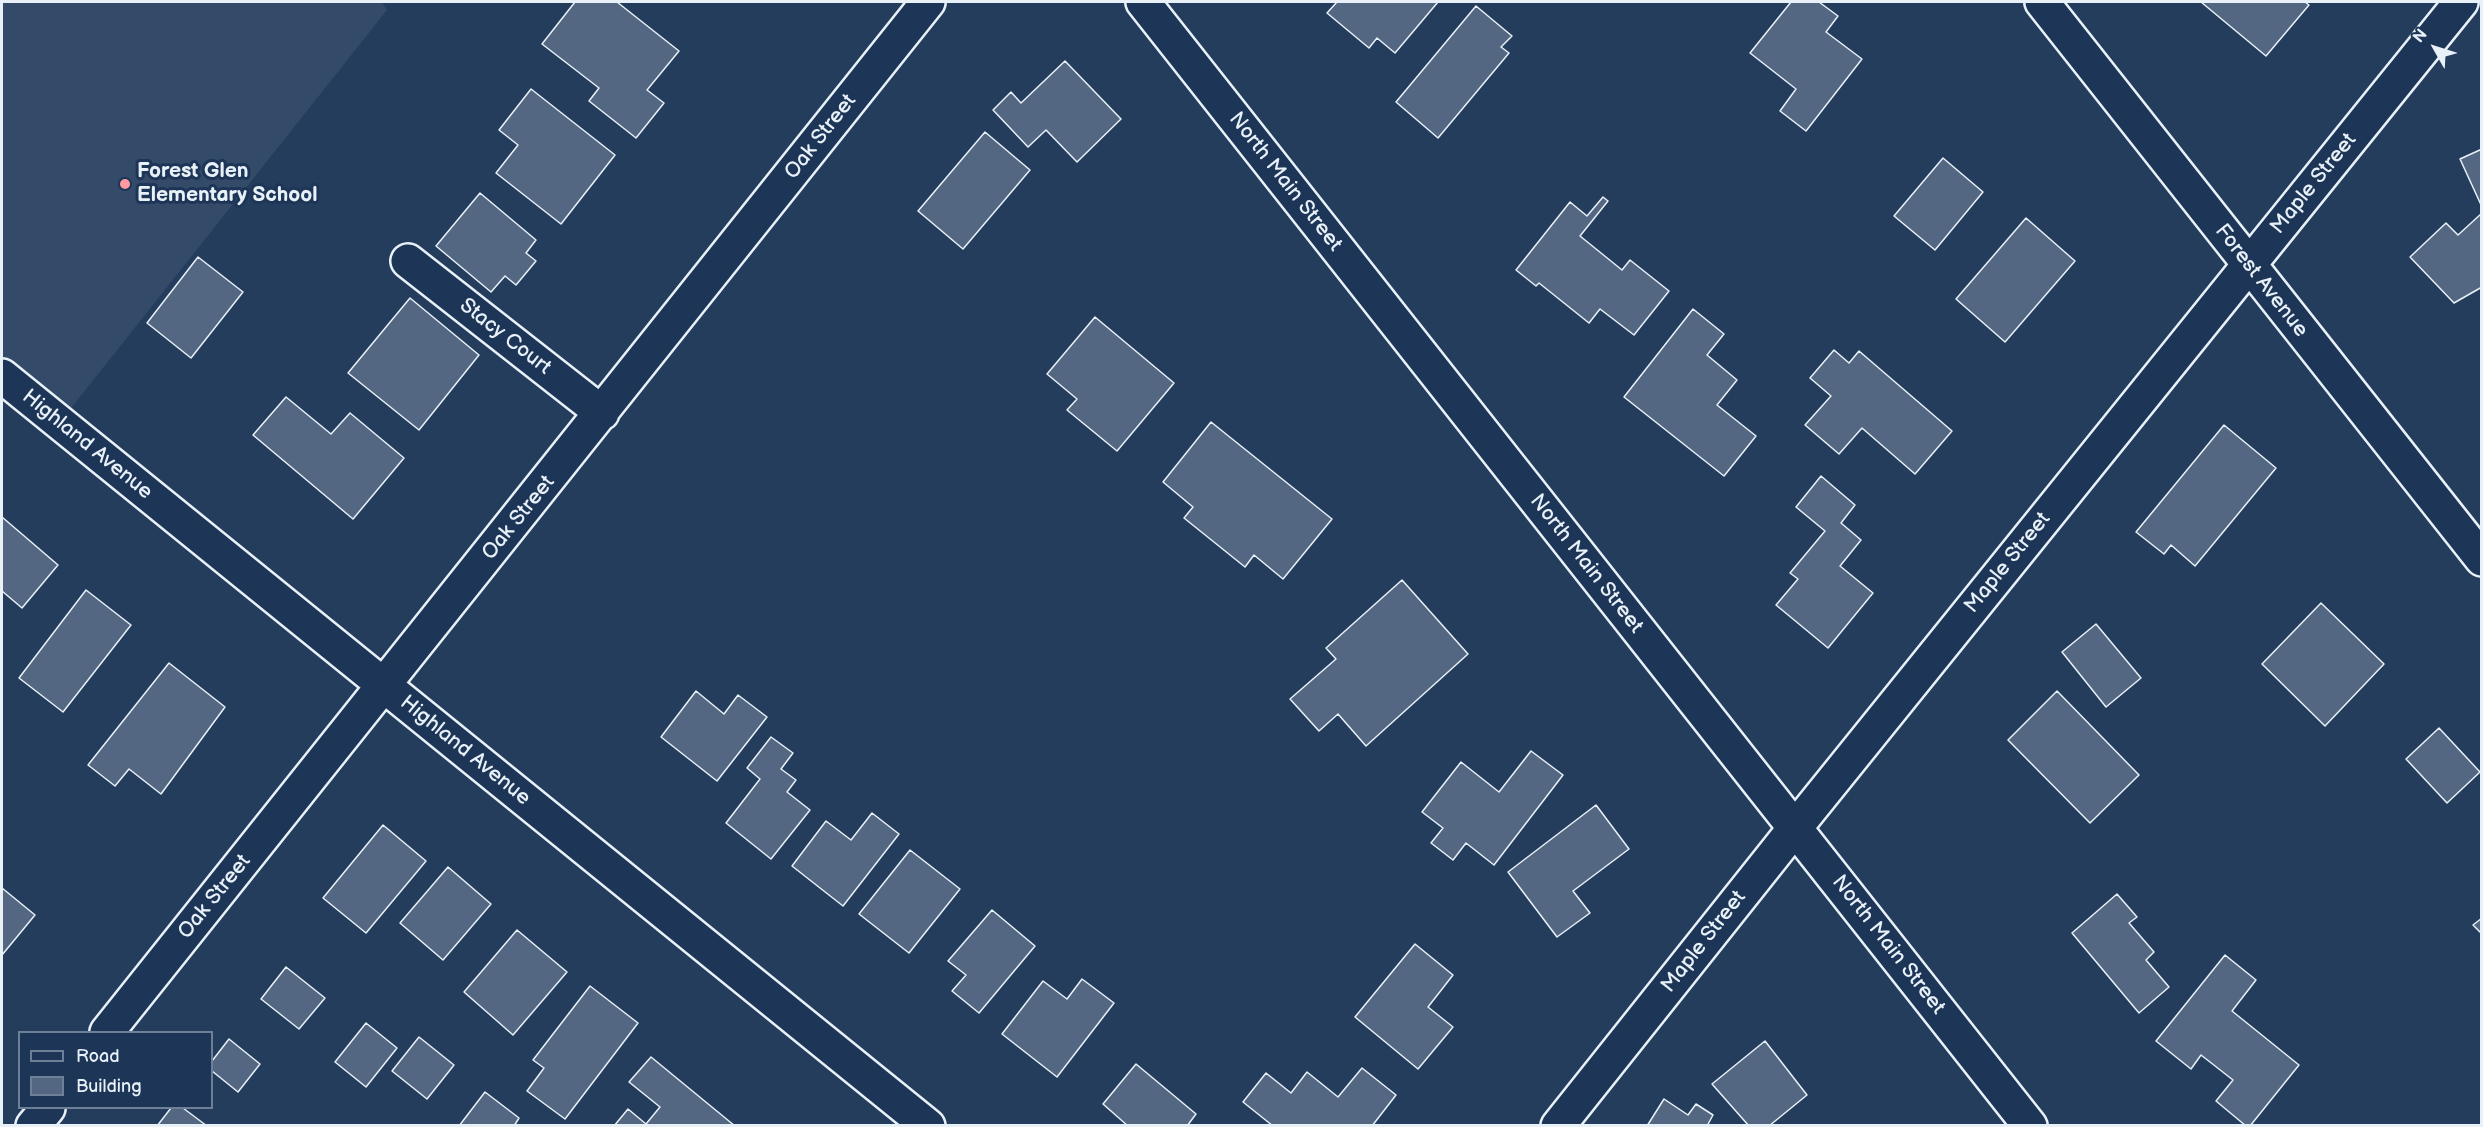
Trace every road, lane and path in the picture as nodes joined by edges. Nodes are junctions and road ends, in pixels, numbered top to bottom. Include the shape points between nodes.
1 (928, 2) edge
2 (1143, 2) edge
3 (2042, 2) edge
4 (2461, 2) edge
5 (408, 261) dead end
6 (2249, 265) junction
7 (2, 376) edge
8 (602, 413) junction
9 (2481, 559) edge
10 (384, 685) junction
11 (1795, 828) junction
12 (108, 1031) edge
13 (46, 1109) edge
14 (33, 1125) edge
15 (928, 1125) edge
16 (1558, 1125) edge
17 (2030, 1125) edge

1 - 8 street, Oak Street
2 - 11 street, North Main Street
3 - 6 street, Forest Avenue
4 - 6 street, Maple Street
5 - 8 street, Stacy Court
6 - 9 street, Forest Avenue
6 - 11 street, Maple Street
7 - 10 street, Highland Avenue
8 - 10 street, Oak Street
10 - 12 street, Oak Street
10 - 15 street, Highland Avenue
11 - 16 street, Maple Street
11 - 17 street, North Main Street
13 - 14 street

